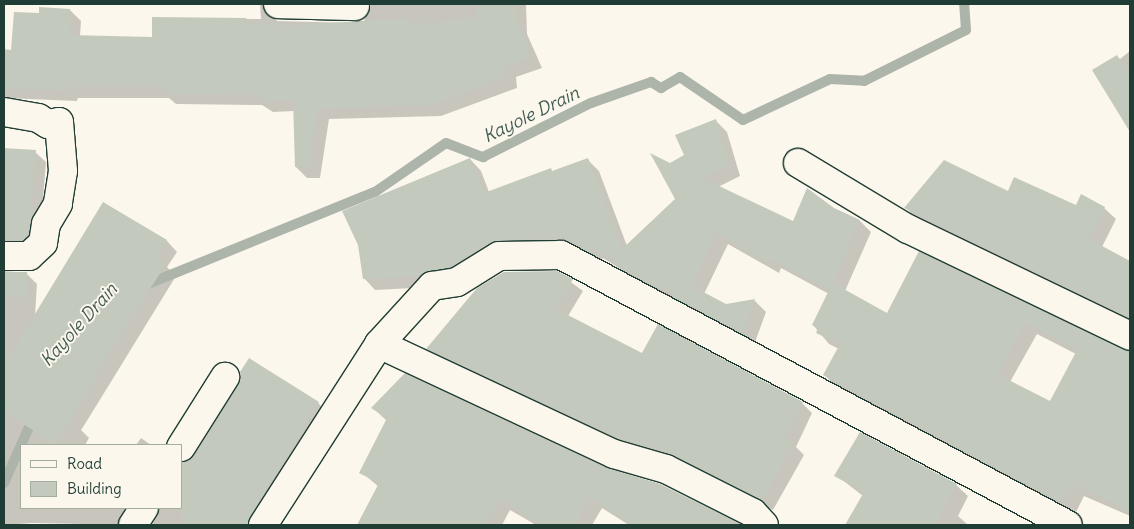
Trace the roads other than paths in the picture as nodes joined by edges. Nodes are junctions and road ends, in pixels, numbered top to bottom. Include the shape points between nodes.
1 (278, 4) edge
2 (355, 6) dead end
3 (4, 112) edge
4 (798, 163) dead end
5 (4, 256) edge
6 (1130, 336) edge
7 (379, 344) junction
8 (224, 377) dead end
9 (182, 445) edge
10 (143, 509) edge
11 (133, 525) edge
12 (263, 525) edge
13 (764, 525) edge
14 (1068, 525) edge

1 - 2 street
3 - 5 street via 38,118 48,124 59,122 63,171 58,204 46,224 43,243 29,256
4 - 6 street via 908,229
7 - 12 street
7 - 13 street via 614,454 666,469 754,514
7 - 14 street via 432,286 457,282 499,256 561,255
8 - 9 street
10 - 11 street

